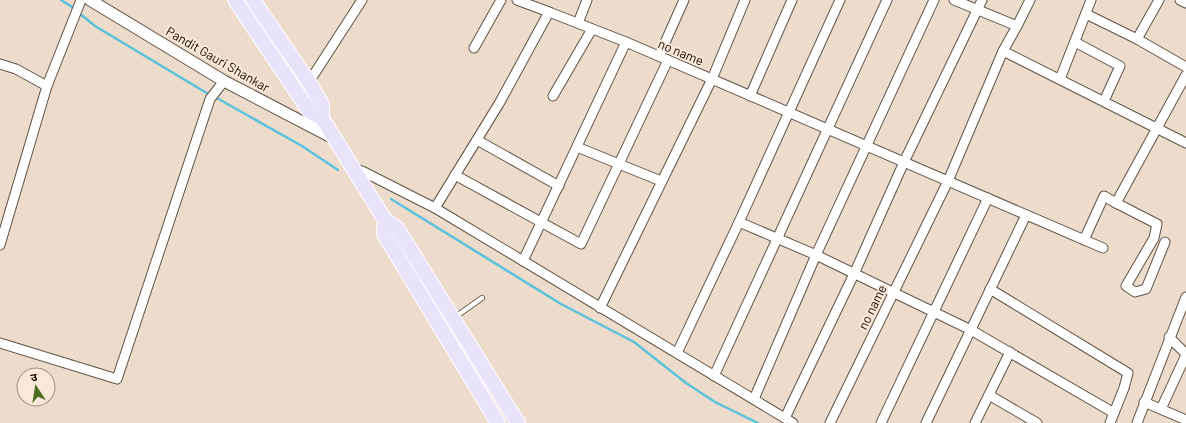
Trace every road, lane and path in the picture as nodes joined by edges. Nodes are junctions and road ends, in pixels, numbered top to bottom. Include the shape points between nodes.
1 (81, 0) edge
2 (90, 0) edge
3 (362, 0) edge
4 (501, 0) edge
5 (518, 0) edge
6 (587, 0) edge
7 (684, 0) edge
8 (746, 0) edge
9 (792, 0) edge
10 (840, 0) edge
11 (887, 0) edge
12 (934, 0) edge
13 (954, 0) edge
14 (982, 0) edge
15 (1030, 0) edge
16 (1091, 0) edge
17 (1159, 0) edge
18 (1180, 0) edge
19 (245, 2) edge
20 (538, 4) edge
21 (1186, 4) edge
22 (978, 10) junction
23 (549, 12) junction
24 (1086, 14) junction
25 (578, 24) junction
26 (1017, 26) junction
27 (592, 29) junction
28 (1137, 39) junction
29 (626, 42) junction
30 (1075, 42) junction
31 (474, 48) dead end
32 (1003, 51) junction
33 (659, 56) junction
34 (668, 60) junction
35 (0, 64) edge
36 (1186, 66) edge
37 (1186, 76) edge
38 (712, 79) junction
39 (1060, 79) junction
40 (224, 81) junction
41 (309, 82) junction
42 (47, 86) junction
43 (554, 96) dead end
44 (750, 96) junction
45 (1104, 101) junction
46 (788, 112) junction
47 (322, 118) junction
48 (1158, 128) junction
49 (827, 129) junction
50 (335, 139) junction
51 (477, 140) junction
52 (1186, 143) edge
53 (866, 146) junction
54 (577, 147) junction
55 (904, 162) junction
56 (618, 164) junction
57 (355, 169) junction
58 (455, 175) junction
59 (661, 181) junction
60 (948, 181) junction
61 (559, 186) junction
62 (988, 198) junction
63 (1116, 203) junction
64 (435, 208) junction
65 (1026, 215) junction
66 (385, 220) junction
67 (739, 222) junction
68 (541, 224) junction
69 (778, 239) junction
70 (1084, 240) junction
71 (1165, 242) dead end
72 (0, 244) edge
73 (1104, 248) dead end
74 (816, 255) junction
75 (523, 261) junction
76 (854, 274) junction
77 (990, 289) junction
78 (894, 292) junction
79 (482, 298) dead end
80 (1185, 301) edge
81 (600, 308) junction
82 (934, 312) junction
83 (453, 318) junction
84 (440, 328) junction
85 (971, 330) junction
86 (1169, 337) junction
87 (0, 343) edge
88 (1010, 352) junction
89 (677, 353) junction
90 (1186, 355) edge
91 (714, 376) junction
92 (989, 395) junction
93 (754, 399) junction
94 (1144, 402) junction
95 (1161, 409) junction
96 (1114, 413) junction
97 (1186, 420) edge
98 (789, 421) edge
99 (498, 423) edge
100 (518, 423) edge
101 (830, 423) edge
102 (881, 423) edge
103 (926, 423) edge
104 (975, 423) edge
105 (1037, 423) edge
106 (1110, 423) edge
107 (1137, 423) edge

1 - 42 street
2 - 40 street, Pandit Gauri Shankar
3 - 41 street
4 - 31 street
5 - 20 street, no name
6 - 25 street
7 - 33 street
8 - 38 street
9 - 44 street
10 - 46 street
11 - 49 street
12 - 53 street
13 - 22 street
14 - 22 street
15 - 26 street
16 - 24 street
17 - 28 street
18 - 21 street
19 - 41 main road
19 - 47 main road via 310,112
20 - 23 street, no name
22 - 26 street
22 - 55 street
23 - 25 street, no name
23 - 51 street
24 - 28 street
24 - 30 street
25 - 27 street, no name
26 - 32 street
27 - 29 street, no name
27 - 43 street
28 - 36 street
29 - 33 street, no name
29 - 54 street
30 - 39 street
30 - 45 street via 1120,66
32 - 39 street
32 - 60 street
33 - 34 street, no name
34 - 38 street, no name
34 - 56 street
35 - 42 street via 16,69
37 - 48 street
38 - 44 street, no name
38 - 59 street
39 - 45 street
40 - 50 street, Pandit Gauri Shankar
40 - 87 street via 210,99 116,379
41 - 47 main road via 322,106
42 - 72 street
44 - 46 street, no name
45 - 48 street
46 - 49 street, no name
46 - 67 street
47 - 50 main road
48 - 52 street
48 - 63 street
49 - 53 street, no name
49 - 69 street
50 - 57 main road
51 - 58 street
51 - 61 street
53 - 55 street, no name
53 - 74 street
54 - 56 street
54 - 61 street
55 - 60 street, no name
55 - 76 street
56 - 59 street
56 - 68 street via 581,244
57 - 64 street
57 - 66 main road
58 - 64 street
58 - 68 street
59 - 81 street
60 - 62 street, no name
60 - 78 street, no name
61 - 68 street
62 - 65 street, no name
62 - 82 street
63 - 70 street via 1104,196
63 - 71 street via 1157,224 1154,238 1126,286 1135,292 1146,289
64 - 75 street
65 - 70 street, no name
65 - 77 street
66 - 83 main road via 397,228
66 - 84 main road via 384,234
67 - 69 street
67 - 89 street
68 - 75 street
69 - 74 street
69 - 91 street
70 - 73 street, no name
74 - 76 street
74 - 93 street
75 - 81 street
76 - 78 street
76 - 98 street
77 - 85 street
77 - 96 street via 1128,373
78 - 82 street
78 - 101 street, no name
79 - 83 lane
80 - 86 street
81 - 89 street
82 - 85 street
82 - 102 street
83 - 84 lane
83 - 100 main road
84 - 99 main road
85 - 88 street
85 - 103 street
86 - 90 street
86 - 94 street
88 - 92 street
88 - 96 street
89 - 91 street
90 - 95 street
91 - 93 street
92 - 104 street
92 - 105 street
93 - 98 street
94 - 95 street
94 - 107 street
95 - 97 street
96 - 106 street

